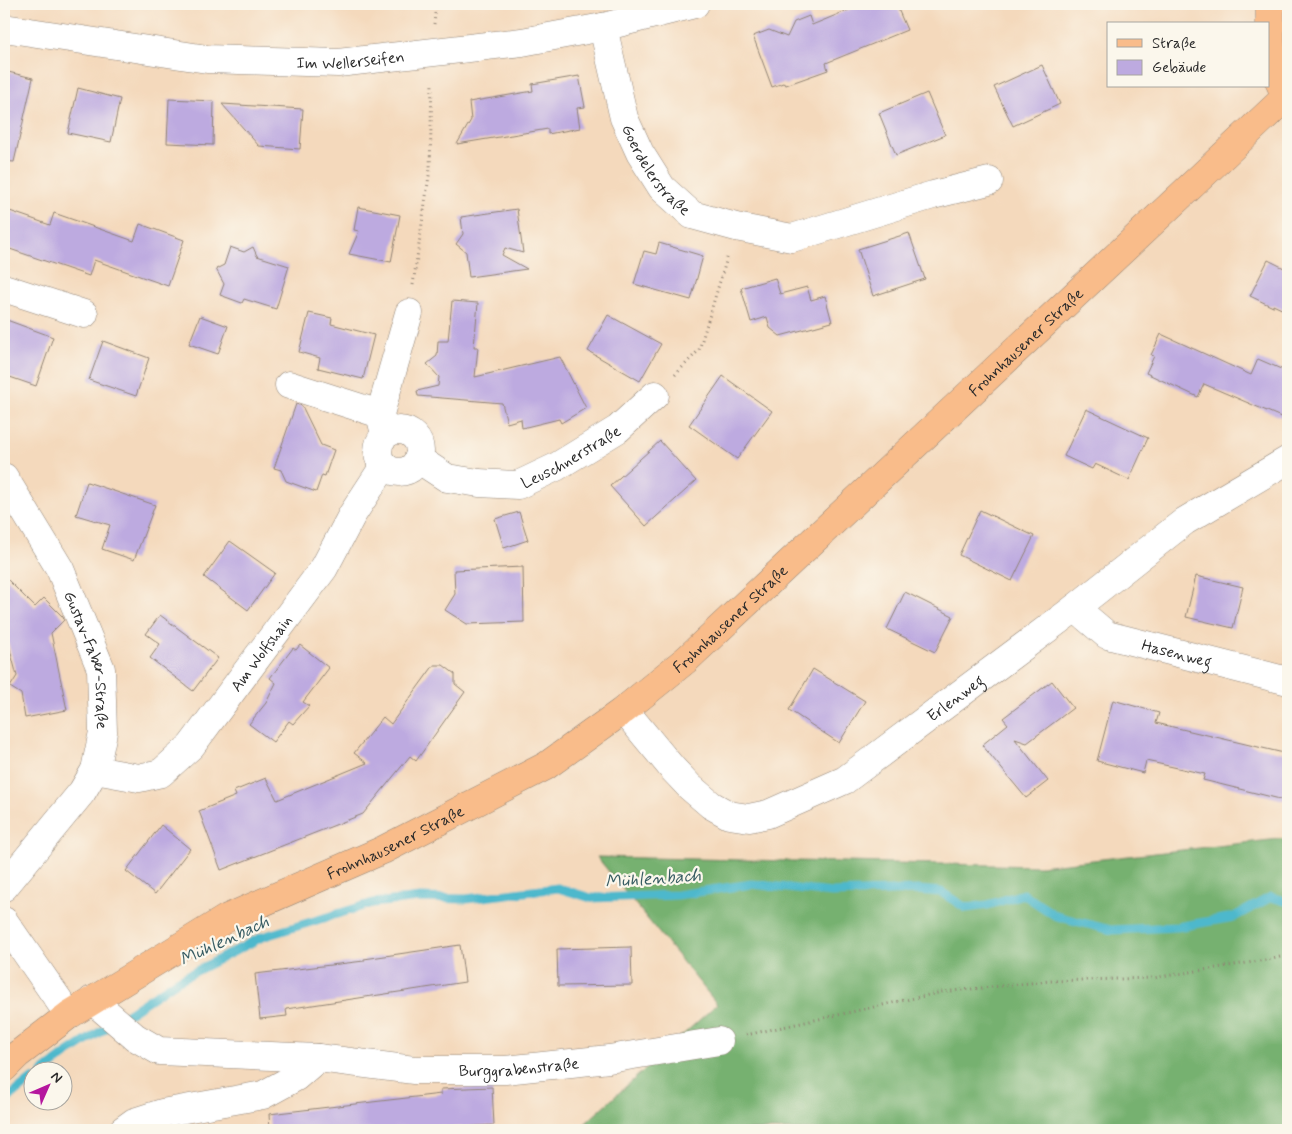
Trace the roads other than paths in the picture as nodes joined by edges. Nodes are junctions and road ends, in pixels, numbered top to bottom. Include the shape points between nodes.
1 (695, 4) edge
2 (1270, 4) edge
3 (603, 27) junction
4 (4, 28) edge
5 (1288, 96) edge
6 (989, 181) dead end
7 (4, 288) edge
8 (409, 313) road end
9 (84, 314) dead end
10 (289, 385) dead end
11 (655, 395) road end
12 (383, 424) junction
13 (418, 458) junction
14 (1288, 460) edge
15 (384, 466) junction
16 (4, 477) edge
17 (1075, 608) junction
18 (1288, 681) edge
19 (624, 710) junction
20 (95, 770) junction
21 (4, 887) edge
22 (4, 921) edge
23 (92, 1000) junction
24 (69, 1015) junction
25 (719, 1041) road end
26 (318, 1058) junction
27 (4, 1068) edge
28 (123, 1130) edge

1 - 3 street, Im Wellerseifen
2 - 5 main road, Frohnhausener Straße via 1275,72 1279,86
3 - 4 street, Im Wellerseifen via 522,42 338,62 207,59
3 - 6 street, Goerdelerstraße via 624,118 640,153 662,188 692,214 792,238
5 - 19 main road, Frohnhausener Straße via 687,659
7 - 9 street
8 - 12 street
10 - 12 street
11 - 13 street, Leuschnerstraße via 618,429 518,485 447,478
12 - 13 street via 413,436 420,450
12 - 15 street via 378,450
13 - 15 street via 414,466 399,472
14 - 17 street, Erlenweg via 1185,521
15 - 20 street, Am Wolfshain via 352,515 324,568 191,746 161,773 138,778
16 - 20 street, Gustav-Faber-Straße via 60,569 101,668 103,732
17 - 18 street, Hasenweg via 1106,635
17 - 19 street, Erlenweg via 845,780 768,814 749,818 730,815 711,805 672,768
19 - 23 main road, Frohnhausener Straße via 546,766 383,850 227,918
20 - 21 street, Gustav-Faber-Straße via 82,792
22 - 24 street
23 - 24 main road, Frohnhausener Straße
23 - 26 street, Burggrabenstraße via 135,1037 159,1051
24 - 27 main road, Frohnhausener Straße
25 - 26 street, Burggrabenstraße via 609,1059 505,1070 414,1070
26 - 28 street via 296,1077 263,1095 162,1113 134,1122

